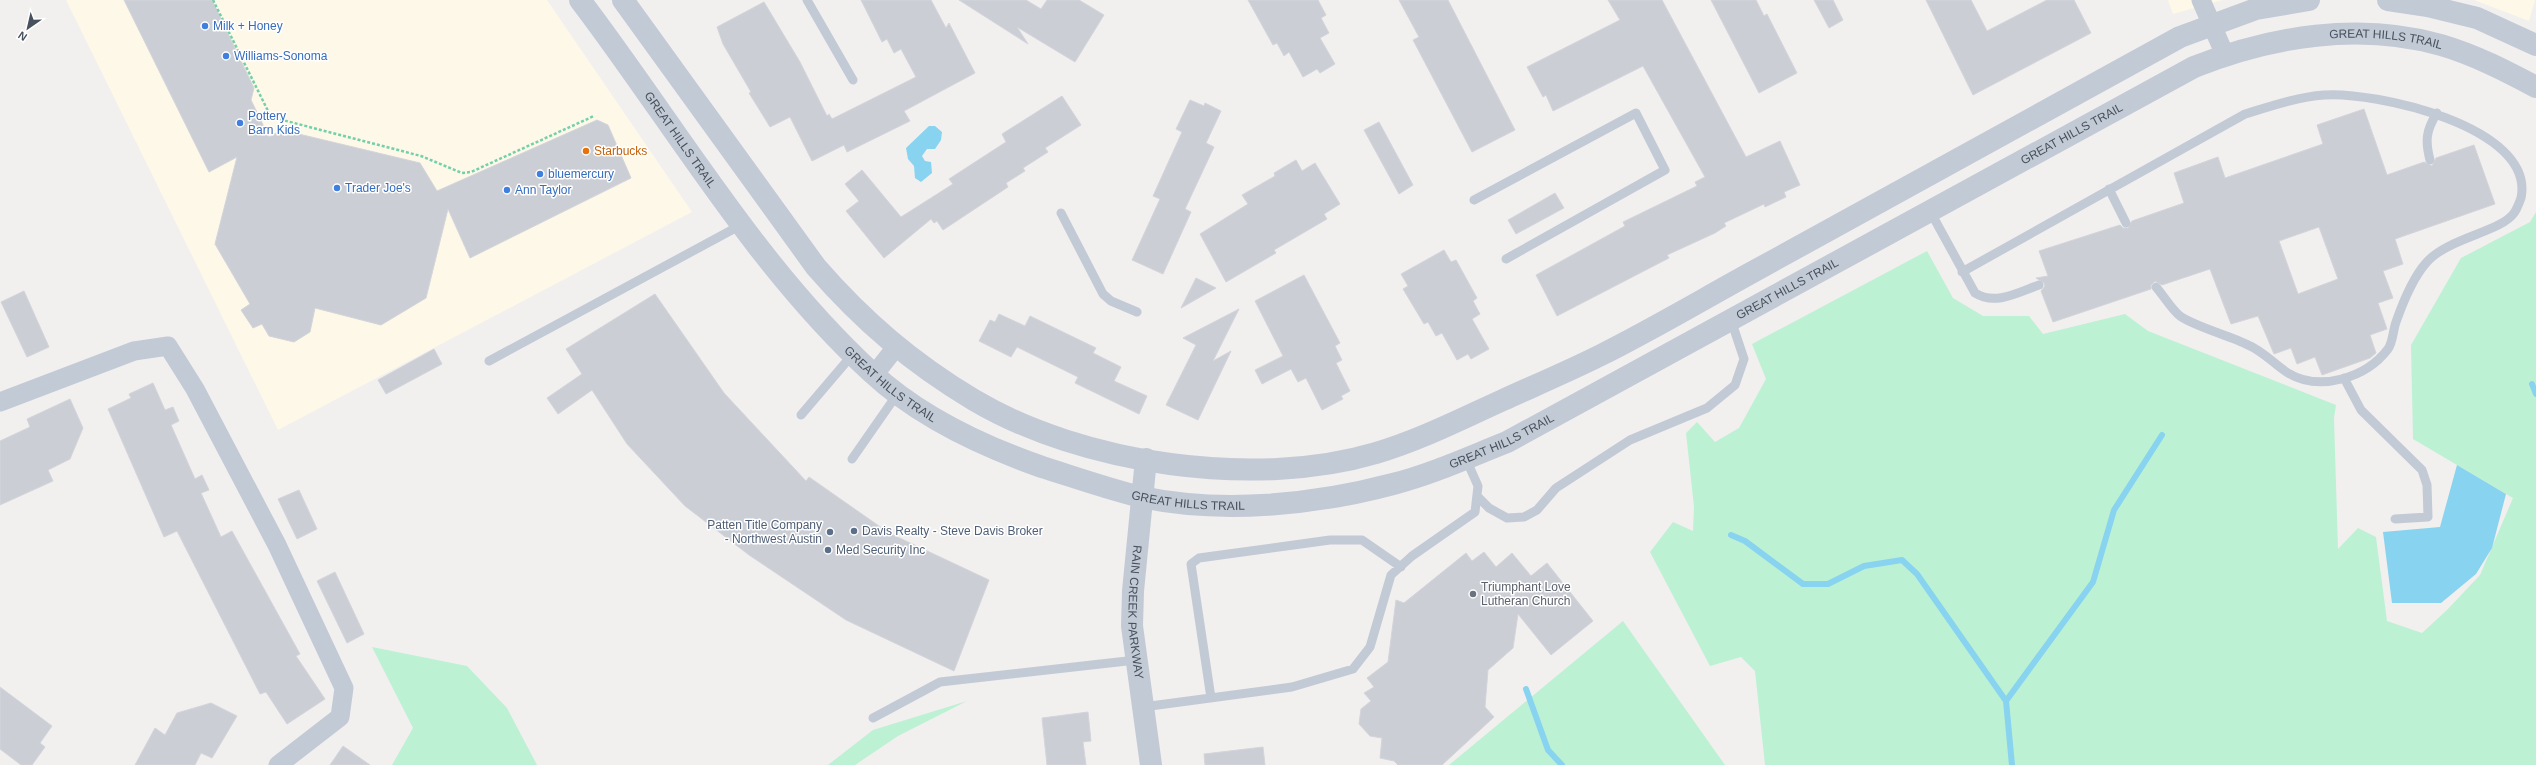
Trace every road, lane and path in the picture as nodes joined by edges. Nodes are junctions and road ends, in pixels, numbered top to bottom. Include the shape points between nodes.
1 (213, 0) edge
2 (580, 0) edge
3 (623, 0) edge
4 (808, 0) edge
5 (2201, 0) edge
6 (2309, 0) edge
7 (2388, 0) edge
8 (2211, 25) junction
9 (2536, 45) edge
10 (2224, 55) junction
11 (853, 80) dead end
12 (2536, 87) edge
13 (2437, 113) junction
14 (594, 116) dead end
15 (2430, 160) dead end
16 (2109, 189) junction
17 (1474, 200) dead end
18 (1930, 211) junction
19 (1061, 213) dead end
20 (2126, 223) dead end
21 (742, 224) junction
22 (1506, 258) dead end
23 (1962, 272) junction
24 (2039, 285) dead end
25 (2156, 288) dead end
26 (1137, 312) dead end
27 (1731, 320) junction
28 (896, 347) junction
29 (852, 354) junction
30 (489, 360) dead end
31 (874, 375) junction
32 (2344, 378) junction
33 (898, 393) junction
34 (0, 402) edge
35 (801, 415) dead end
36 (852, 459) dead end
37 (1146, 459) junction
38 (1466, 459) junction
39 (1477, 496) junction
40 (1142, 497) junction
41 (2395, 519) dead end
42 (1400, 567) junction
43 (1136, 660) junction
44 (1211, 698) junction
45 (1142, 707) junction
46 (873, 718) dead end
47 (278, 765) edge
48 (1151, 765) edge

1 - 14 path via 271,117 421,156 462,173 471,172
2 - 21 street, GREAT HILLS TRAIL
3 - 28 street via 816,267 847,303
4 - 11 lane
5 - 8 street
6 - 8 street via 2256,9
7 - 9 street via 2428,6 2477,18
8 - 10 street
8 - 37 street via 2180,37 1602,354 1432,433 1374,454 1314,466 1250,471 1197,468
10 - 12 street, GREAT HILLS TRAIL via 2272,42 2316,35 2395,36 2441,45 2477,58
10 - 18 street, GREAT HILLS TRAIL via 2194,67
13 - 15 lane via 2427,128 2426,145
13 - 16 lane via 2386,100 2326,95 2281,102 2244,114
13 - 32 lane via 2492,136 2508,146 2522,165 2526,180 2522,196 2514,214 2496,225 2446,246 2426,263 2411,286 2396,321 2388,349 2363,371
16 - 20 lane
16 - 23 lane
17 - 22 lane via 1636,113 1665,170
18 - 23 lane
18 - 27 street, GREAT HILLS TRAIL
19 - 26 lane via 1103,294 1111,301
21 - 29 street, GREAT HILLS TRAIL via 791,287
21 - 30 lane
23 - 24 lane via 1975,293 1984,299 2000,298
25 - 32 lane via 2180,316 2251,346 2290,374 2326,384
27 - 38 street, GREAT HILLS TRAIL via 1507,442
27 - 39 lane via 1744,359 1735,385 1707,408 1630,440 1556,488 1537,510 1524,517 1507,518
28 - 31 street
28 - 37 street via 976,402 1018,422 1057,437
29 - 31 street, GREAT HILLS TRAIL
29 - 35 lane
31 - 33 street, GREAT HILLS TRAIL
32 - 41 lane via 2361,410 2422,470 2427,485 2428,517
33 - 36 lane
33 - 40 street, GREAT HILLS TRAIL via 948,426 981,443 1078,479
34 - 47 street via 134,351 168,346 195,389 277,545 344,688 340,717
37 - 40 street, RAIN CREEK PARKWAY
38 - 39 lane via 1478,486
38 - 40 street, GREAT HILLS TRAIL via 1393,484 1333,496 1272,504 1201,504
39 - 42 lane via 1475,512
40 - 43 street, RAIN CREEK PARKWAY via 1133,591 1132,626
42 - 44 lane via 1391,575 1370,647 1353,669 1292,687
42 - 44 lane via 1362,540 1330,540 1199,558 1191,564
43 - 45 street, RAIN CREEK PARKWAY
43 - 46 lane via 940,682
44 - 45 lane
45 - 48 street, RAIN CREEK PARKWAY

